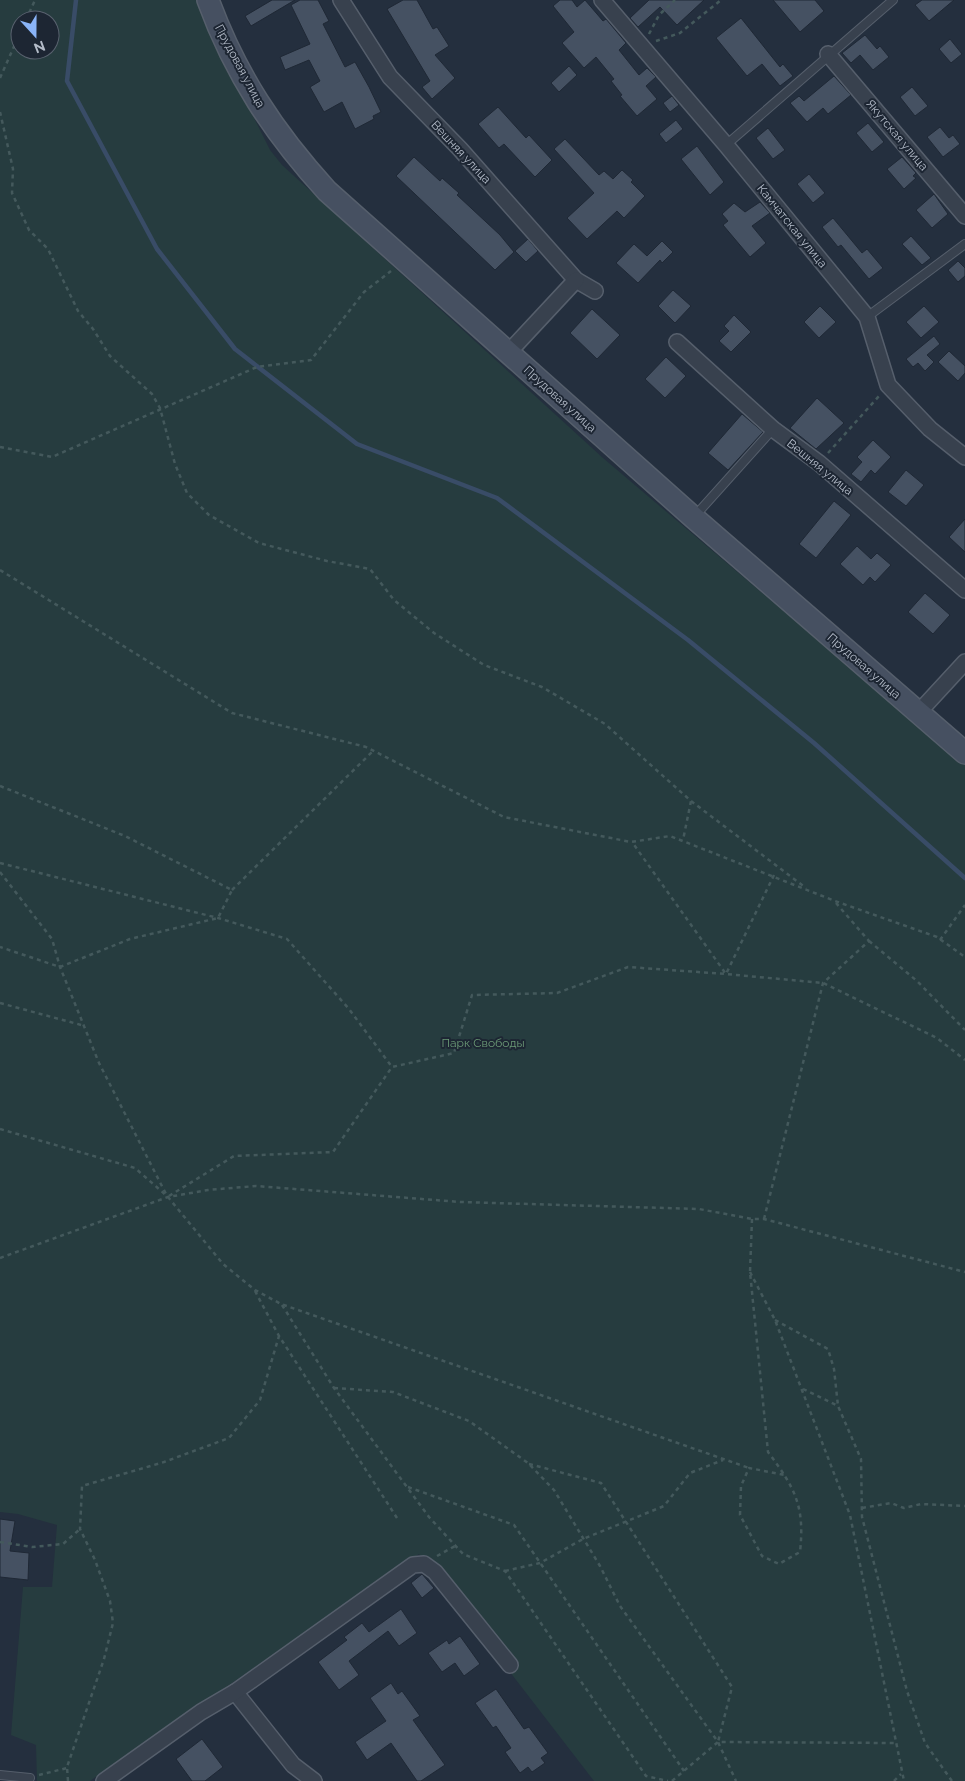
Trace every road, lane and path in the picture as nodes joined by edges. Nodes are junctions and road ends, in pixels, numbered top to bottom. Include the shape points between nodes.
1 (208, 0) edge
2 (341, 0) edge
3 (602, 0) edge
4 (675, 0) edge
5 (722, 0) edge
6 (893, 0) edge
7 (642, 46) junction
8 (828, 54) junction
9 (10, 56) edge
10 (0, 78) edge
11 (0, 112) edge
12 (726, 145) junction
13 (965, 216) edge
14 (965, 244) edge
15 (404, 260) junction
16 (576, 280) junction
17 (595, 291) dead end
18 (867, 317) junction
19 (677, 342) dead end
20 (508, 353) junction
21 (888, 385) junction
22 (160, 408) junction
23 (773, 430) junction
24 (0, 447) edge
25 (965, 458) edge
26 (819, 464) junction
27 (694, 518) junction
28 (0, 570) edge
29 (965, 590) edge
30 (965, 662) edge
31 (918, 713) junction
32 (373, 751) junction
33 (965, 754) edge
34 (0, 786) edge
35 (691, 801) junction
36 (683, 840) junction
37 (631, 842) junction
38 (0, 863) edge
39 (0, 872) edge
40 (774, 875) junction
41 (232, 890) junction
42 (809, 890) junction
43 (835, 902) junction
44 (965, 905) edge
45 (218, 918) junction
46 (940, 940) junction
47 (869, 941) junction
48 (0, 947) edge
49 (965, 957) edge
50 (60, 967) junction
51 (726, 974) junction
52 (823, 983) junction
53 (0, 1003) edge
54 (85, 1026) junction
55 (965, 1030) edge
56 (965, 1060) edge
57 (392, 1067) junction
58 (0, 1129) edge
59 (168, 1197) junction
60 (752, 1219) junction
61 (764, 1219) junction
62 (0, 1258) edge
63 (750, 1272) junction
64 (965, 1272) edge
65 (255, 1290) junction
66 (281, 1304) junction
67 (775, 1320) junction
68 (279, 1336) junction
69 (334, 1388) junction
70 (802, 1389) junction
71 (838, 1406) junction
72 (723, 1460) junction
73 (528, 1463) junction
74 (749, 1468) junction
75 (785, 1476) junction
76 (406, 1486) junction
77 (965, 1506) edge
78 (862, 1508) junction
79 (397, 1518) dead end
80 (625, 1522) junction
81 (80, 1529) junction
82 (583, 1538) junction
83 (0, 1542) edge
84 (455, 1546) junction
85 (540, 1563) junction
86 (424, 1564) junction
87 (505, 1571) junction
88 (510, 1665) dead end
89 (235, 1692) junction
90 (718, 1742) junction
91 (895, 1743) junction
92 (67, 1768) junction
93 (684, 1771) junction
94 (901, 1774) junction
95 (0, 1775) edge
96 (30, 1778) joint
97 (68, 1781) edge
98 (104, 1781) edge
99 (314, 1781) edge
100 (668, 1781) edge
101 (672, 1781) edge
102 (736, 1781) edge
103 (894, 1781) edge
104 (904, 1781) edge
105 (952, 1781) edge

1 - 15 main road, Прудовая улица via 254,98 292,152 327,191
2 - 16 street, Вешняя улица via 390,77 460,149
3 - 7 street, Камчатская улица
4 - 7 path via 659,15
5 - 7 path via 680,33
6 - 8 lane
7 - 12 street, Камчатская улица
8 - 12 lane
8 - 13 street, Якутская улица
9 - 10 path
11 - 22 path via 13,169 12,193 29,230 48,249 78,311 110,356 152,394
12 - 18 street, Камчатская улица
14 - 18 lane
15 - 20 main road, Прудовая улица
15 - 22 path via 364,292 311,360 257,367
16 - 17 street, Вешняя улица
16 - 20 street
18 - 21 street, Камчатская улица
19 - 23 street, Вешняя улица
20 - 27 main road, Прудовая улица
21 - 25 street, Камчатская улица via 930,429
21 - 26 path
22 - 24 path via 52,457
22 - 35 path via 175,464 187,492 209,515 259,543 327,562 370,569 401,605 434,633 484,665 542,687 605,724
23 - 26 street, Вешняя улица
23 - 27 lane
26 - 29 street, Вешняя улица
27 - 31 main road, Прудовая улица
28 - 32 path via 232,713
30 - 31 street
31 - 33 main road, Прудовая улица
32 - 37 path via 504,817
32 - 41 path
34 - 41 path via 125,836
35 - 36 path
35 - 42 path
36 - 37 path via 670,836
36 - 40 path
37 - 51 path
38 - 45 path
39 - 50 path via 52,939
40 - 42 path
40 - 51 path
41 - 45 path
42 - 43 path
43 - 46 path
43 - 47 path
44 - 46 path
45 - 50 path via 130,939
45 - 57 path via 287,939 349,1009
46 - 49 path
47 - 52 path
47 - 55 path via 917,981
48 - 50 path
50 - 54 path
51 - 52 path
51 - 57 path via 628,967 556,993 472,995 454,1053
52 - 56 path via 937,1038
52 - 61 path
53 - 54 path
54 - 59 path via 98,1063
57 - 59 path via 333,1152 234,1156
58 - 59 path via 135,1168
59 - 60 path via 256,1186 460,1202 699,1209
59 - 62 path
59 - 65 path via 223,1264
60 - 61 path
60 - 63 path
61 - 64 path
63 - 67 path
63 - 75 path via 768,1452
65 - 66 path
65 - 68 path
66 - 69 path
66 - 72 path
67 - 70 path
67 - 71 path via 828,1349
68 - 79 path
68 - 81 path via 260,1400 229,1438 164,1462 82,1486
69 - 73 path via 393,1392 469,1421
69 - 76 path
70 - 71 path
70 - 91 path via 850,1515
71 - 78 path via 861,1459
72 - 74 path
72 - 80 path via 690,1473 664,1506
73 - 80 path via 601,1483
73 - 82 path via 554,1490
74 - 75 path
74 - 75 path via 741,1486 740,1514 762,1556 779,1564 800,1552 803,1526 799,1503
76 - 84 path
76 - 85 path via 514,1526
77 - 78 path via 940,1504 904,1508 891,1503
78 - 105 path via 924,1743
80 - 82 path
80 - 90 path via 732,1687
81 - 83 path via 63,1544 32,1547
81 - 92 path via 110,1601 113,1623
82 - 85 path
82 - 90 path via 620,1606
84 - 86 path
84 - 87 path via 463,1554
85 - 87 path
85 - 93 path
86 - 88 street via 435,1572
86 - 89 street via 412,1565
87 - 100 path via 646,1776
89 - 98 street via 201,1712
89 - 99 street via 292,1765
90 - 91 path
90 - 93 path
90 - 102 path
91 - 94 path
92 - 96 path
92 - 97 path
93 - 101 path
94 - 103 path
94 - 104 path
95 - 96 lane

